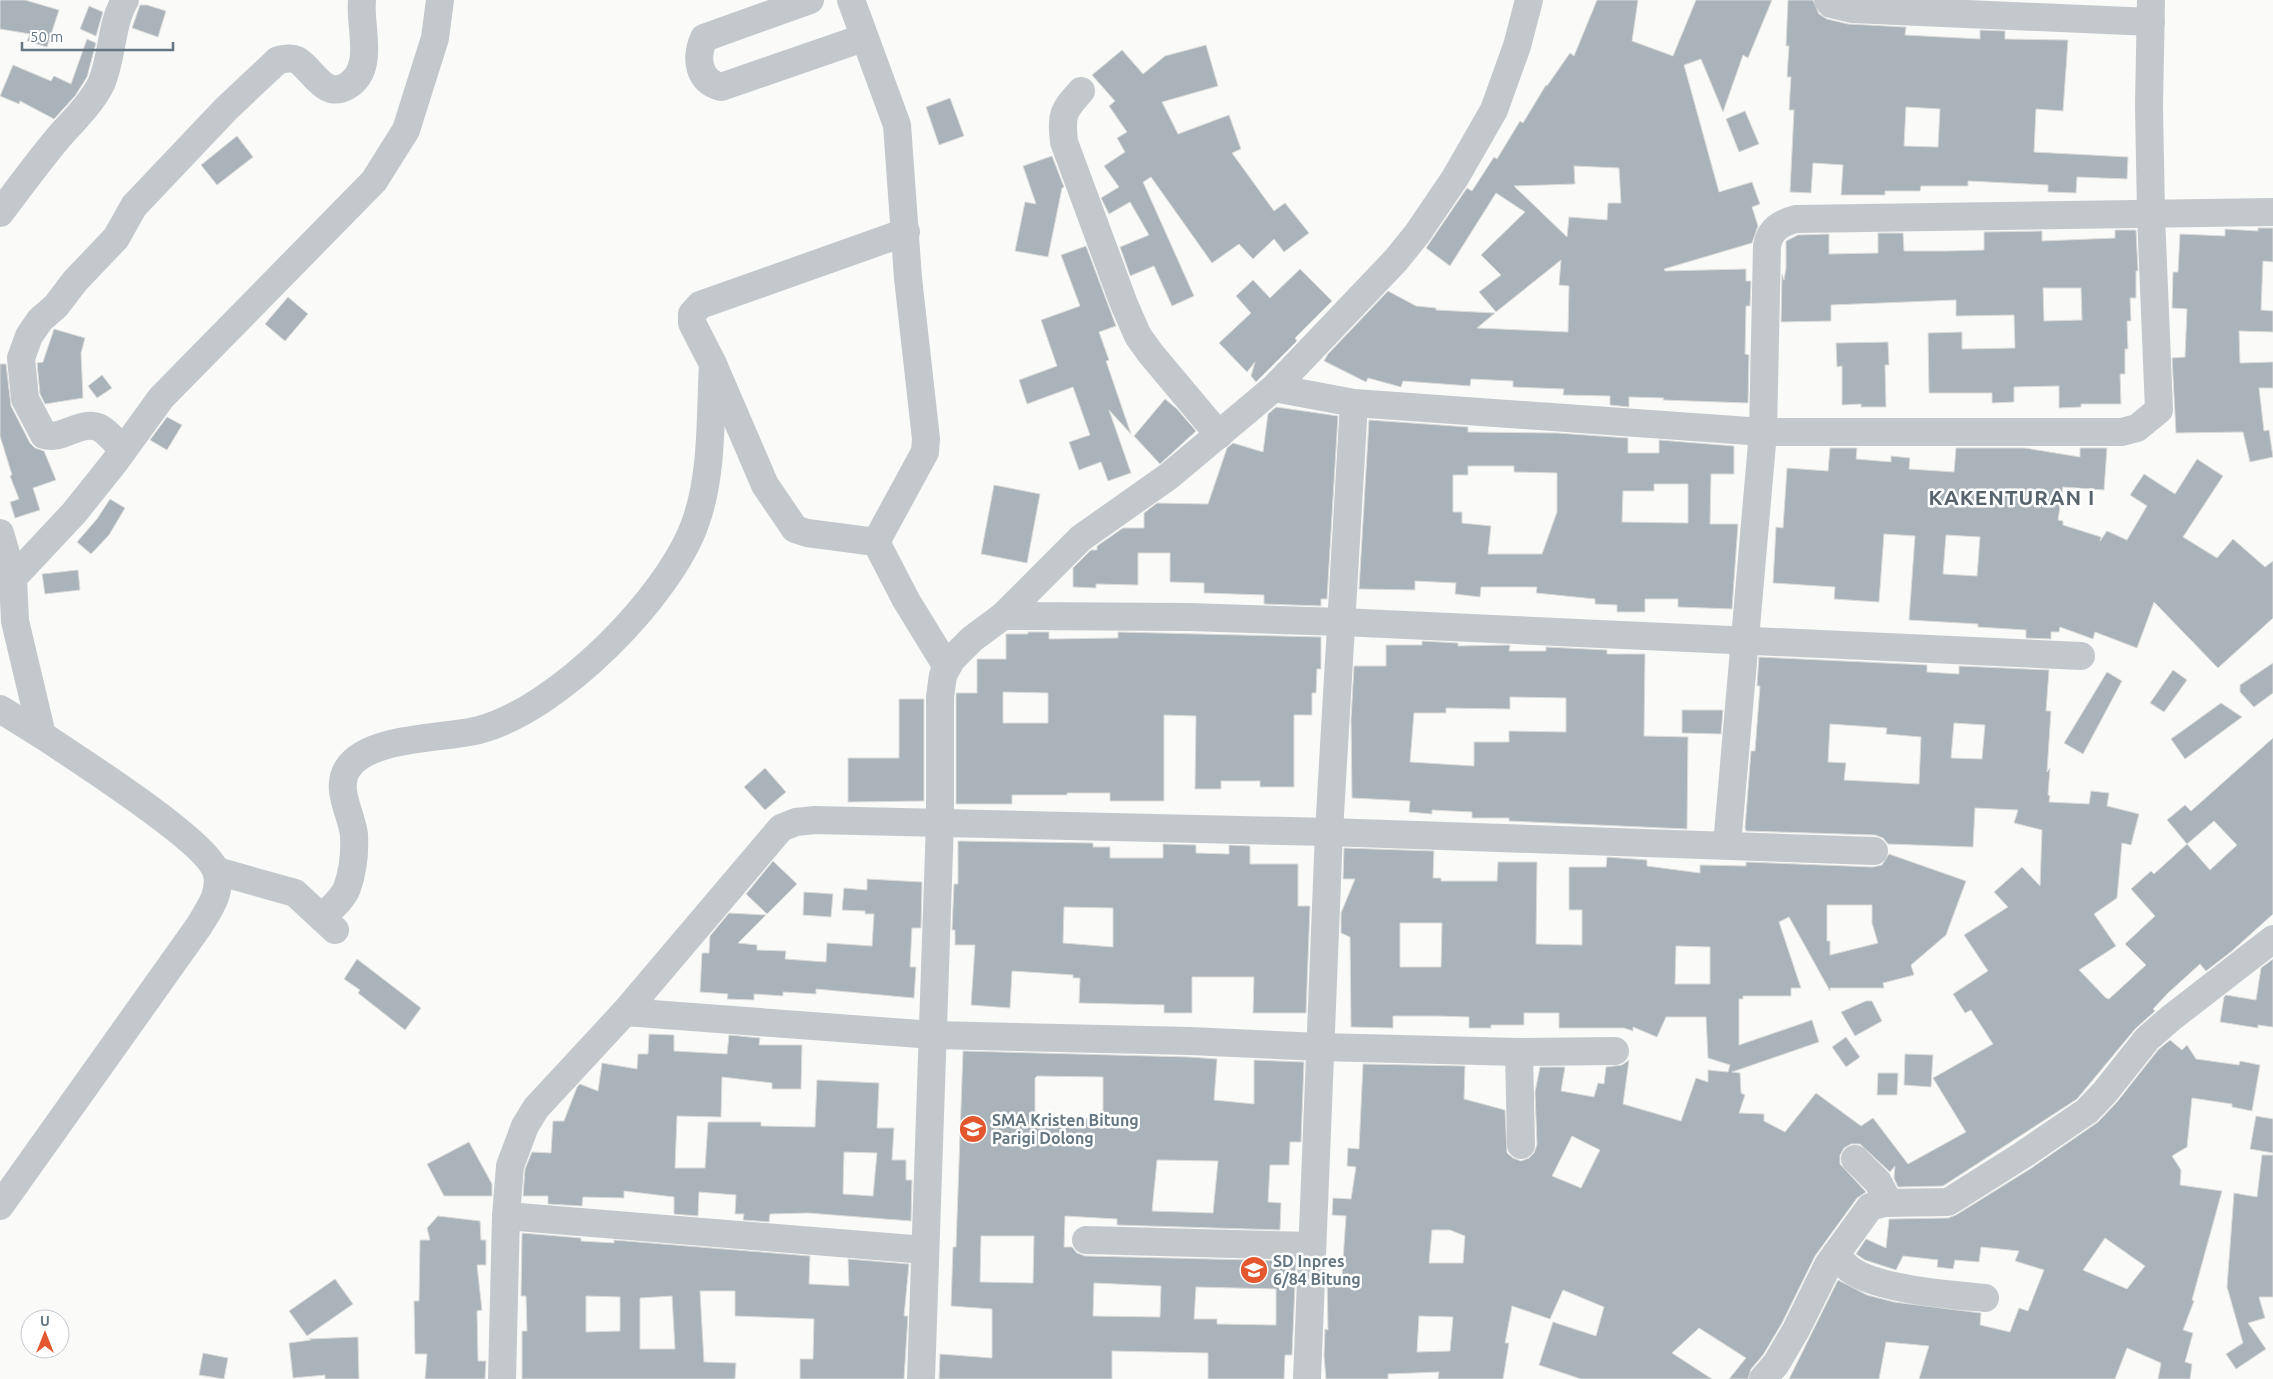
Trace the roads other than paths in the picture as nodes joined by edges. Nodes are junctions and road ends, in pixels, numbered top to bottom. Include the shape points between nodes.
1 (125, 0) edge
2 (362, 0) edge
3 (440, 0) edge
4 (810, 0) edge
5 (850, 0) edge
6 (1529, 0) edge
7 (1828, 0) edge
8 (2151, 11) edge
9 (863, 38) junction
10 (1081, 90) dead end
11 (2273, 212) edge
12 (0, 213) edge
13 (2151, 215) junction
14 (906, 232) junction
15 (713, 364) junction
16 (1274, 388) junction
17 (1354, 403) junction
18 (1763, 432) junction
19 (1219, 435) junction
20 (124, 450) junction
21 (0, 533) edge
22 (876, 542) junction
23 (13, 578) junction
24 (1003, 616) junction
25 (1341, 622) junction
26 (1744, 640) junction
27 (2081, 656) dead end
28 (947, 667) junction
29 (0, 709) edge
30 (42, 735) junction
31 (940, 822) junction
32 (1329, 832) junction
33 (1727, 845) junction
34 (1874, 851) dead end
35 (216, 871) junction
36 (2273, 939) edge
37 (625, 1012) junction
38 (933, 1035) junction
39 (1320, 1047) junction
40 (1615, 1051) dead end
41 (1519, 1052) junction
42 (1521, 1145) dead end
43 (1855, 1160) dead end
44 (1889, 1203) junction
45 (0, 1206) edge
46 (506, 1216) junction
47 (1086, 1240) dead end
48 (1312, 1246) junction
49 (925, 1250) junction
50 (1836, 1254) junction
51 (1985, 1298) dead end
52 (502, 1379) edge
53 (921, 1379) edge
54 (1307, 1379) edge
55 (1763, 1379) edge

1 - 12 street via 114,27 106,70 95,94
2 - 20 street via 365,53 362,71 348,86 331,89 298,61 278,60 226,109 134,206 116,238 29,336 21,358 25,399 44,435 51,437 88,426 101,429
3 - 20 street via 434,38 406,130 374,181 168,391
4 - 9 street via 704,38 698,56 706,78 711,84 721,87
5 - 9 street
6 - 16 street via 1517,46 1494,110 1455,178 1396,260
7 - 8 street via 1831,4 1852,10
8 - 13 street
9 - 14 street via 897,125
10 - 19 street via 1065,108 1062,123 1064,142 1128,316 1151,354
11 - 13 street
13 - 18 street via 1796,219 1784,222 1772,232 1767,246
13 - 18 street via 2159,410 2137,428 2122,432
14 - 15 street via 700,305 692,314 692,323
14 - 22 street via 925,452
15 - 22 street via 765,485 795,529
15 - 35 street via 707,469 696,521 656,592 606,648 540,701 507,719 479,730 374,749 348,768 344,777 344,801 354,833 354,864 346,890 329,924 295,893
16 - 17 street
16 - 19 street
17 - 18 street
17 - 25 street
18 - 26 street
19 - 24 street via 1169,476 1081,538
20 - 23 street via 74,513
21 - 23 street
22 - 28 street via 906,600
23 - 30 street via 15,620
24 - 25 street
24 - 28 street via 972,639
25 - 26 street
25 - 32 street
26 - 27 street
26 - 33 street
28 - 31 street via 940,697
29 - 30 street
30 - 35 street via 172,825 204,853
31 - 32 street
31 - 37 street via 815,820 796,822 782,828
31 - 38 street
32 - 33 street
32 - 39 street
33 - 34 street
35 - 45 street via 215,899 199,926
36 - 44 street via 2147,1039 2106,1092 2069,1124 1957,1198 1938,1203
37 - 38 street
37 - 46 street via 536,1108 524,1126 510,1166
38 - 39 street
38 - 49 street
39 - 41 street
39 - 48 street
40 - 41 street
41 - 42 street
43 - 44 street via 1878,1182
44 - 50 street via 1870,1207
46 - 49 street
46 - 52 street
47 - 48 street
48 - 54 street
49 - 53 street
50 - 51 street via 1846,1267 1880,1283
50 - 55 street via 1820,1278 1796,1330

